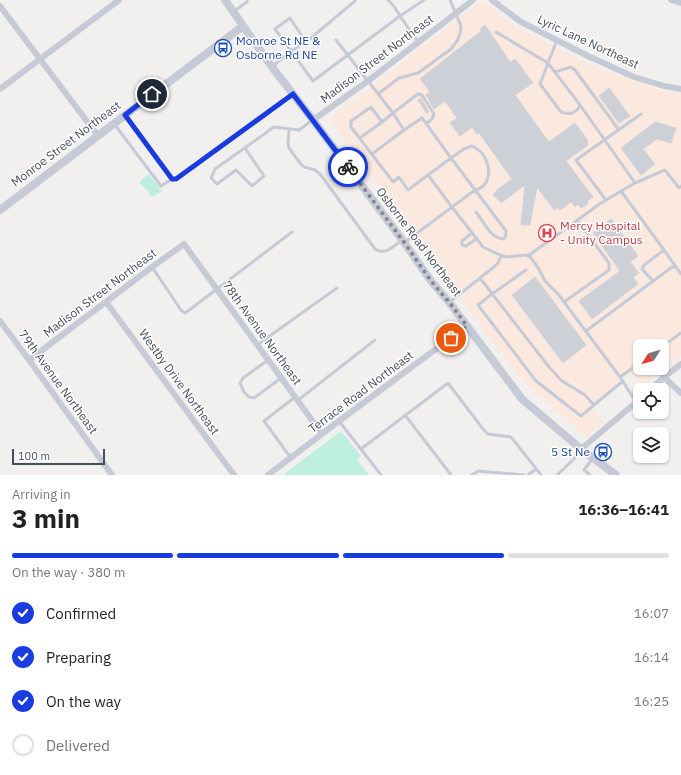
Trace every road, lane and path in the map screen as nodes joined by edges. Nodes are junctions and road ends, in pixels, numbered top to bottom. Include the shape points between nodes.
1 (119, 0) edge
2 (225, 0) edge
3 (247, 0) edge
4 (388, 0) edge
5 (424, 0) edge
6 (450, 0) edge
7 (473, 0) edge
8 (492, 0) edge
9 (670, 0) edge
10 (355, 1) dead end
11 (681, 3) edge
12 (0, 6) edge
13 (233, 12) junction
14 (456, 13) junction
15 (400, 16) junction
16 (243, 26) junction
17 (496, 32) dead end
18 (336, 40) dead end
19 (557, 40) junction
20 (306, 42) junction
21 (418, 42) junction
22 (291, 52) junction
23 (348, 55) junction
24 (40, 59) junction
25 (548, 63) junction
26 (272, 67) junction
27 (555, 72) junction
28 (368, 81) junction
29 (0, 89) edge
30 (681, 90) edge
31 (293, 94) junction
32 (378, 94) junction
33 (580, 105) junction
34 (393, 114) junction
35 (641, 114) dead end
36 (125, 115) junction
37 (313, 120) junction
38 (382, 122) junction
39 (113, 124) junction
40 (426, 124) junction
41 (289, 129) junction
42 (404, 130) junction
43 (619, 130) junction
44 (98, 136) junction
45 (360, 138) junction
46 (605, 140) junction
47 (245, 148) junction
48 (372, 154) junction
49 (451, 158) junction
50 (428, 175) junction
51 (172, 179) junction
52 (635, 183) junction
53 (681, 186) edge
54 (475, 190) junction
55 (621, 191) junction
56 (606, 200) junction
57 (452, 207) junction
58 (0, 210) edge
59 (476, 212) dead end
60 (577, 220) junction
61 (292, 232) dead end
62 (472, 233) junction
63 (476, 239) junction
64 (403, 241) junction
65 (184, 244) joint
66 (664, 250) junction
67 (501, 256) junction
68 (528, 256) junction
69 (152, 267) junction
70 (676, 267) junction
71 (526, 270) dead end
72 (681, 274) edge
73 (480, 278) junction
74 (652, 282) junction
75 (337, 288) dead end
76 (216, 290) junction
77 (492, 294) junction
78 (106, 302) junction
79 (449, 302) junction
80 (564, 302) junction
81 (0, 321) edge
82 (467, 326) junction
83 (586, 331) junction
84 (681, 333) edge
85 (375, 340) dead end
86 (669, 342) edge
87 (257, 346) junction
88 (29, 360) junction
89 (268, 360) junction
90 (681, 364) edge
91 (633, 368) edge
92 (620, 377) junction
93 (664, 377) junction
94 (281, 378) junction
95 (623, 381) junction
96 (658, 383) edge
97 (681, 393) edge
98 (633, 394) edge
99 (296, 399) junction
100 (633, 404) edge
101 (594, 405) junction
102 (405, 415) junction
103 (340, 420) junction
104 (322, 434) junction
105 (361, 449) junction
106 (581, 449) junction
107 (291, 458) junction
108 (593, 458) junction
109 (536, 469) junction
110 (112, 475) edge
111 (234, 475) edge
112 (268, 475) edge
113 (381, 475) edge
114 (451, 475) edge
115 (472, 475) edge
116 (524, 475) edge
117 (528, 475) edge
118 (541, 475) edge
119 (557, 475) edge
120 (590, 475) edge
121 (616, 475) edge

1 - 24 street
2 - 13 street, Osborne Road Northeast
3 - 13 lane
4 - 15 lane
5 - 15 lane
6 - 14 lane
7 - 14 street, Madison Street Northeast
8 - 19 street, Lyric Lane Northeast via 520,22
9 - 11 street
10 - 20 lane
12 - 24 street
13 - 16 street, Osborne Road Northeast
14 - 21 street, Madison Street Northeast
14 - 32 lane via 462,26 457,42 451,49 418,73 399,78
15 - 21 lane
15 - 23 lane
16 - 26 street, Osborne Road Northeast
16 - 36 street, Monroe Street Northeast
17 - 25 lane
18 - 23 lane
19 - 25 lane
19 - 30 street, Lyric Lane Northeast via 634,76
20 - 22 lane
20 - 22 lane via 290,18 275,29
21 - 28 street, Madison Street Northeast
22 - 23 lane via 313,81
22 - 26 lane
23 - 28 lane
24 - 29 street
24 - 44 street
25 - 27 lane
25 - 33 lane via 540,84 548,95 561,112 567,114 574,113
26 - 31 street, Osborne Road Northeast
27 - 33 lane
27 - 43 lane via 571,67 575,70
28 - 32 lane
28 - 37 street, Madison Street Northeast
31 - 37 street, Osborne Road Northeast
31 - 51 lane via 176,179
32 - 34 lane
33 - 46 lane
34 - 38 lane
34 - 40 lane via 418,94 422,95 434,114
34 - 42 lane
35 - 43 lane
36 - 39 street, Monroe Street Northeast
36 - 51 lane
37 - 41 lane via 299,130
37 - 64 street, Osborne Road Northeast
38 - 45 lane
38 - 45 lane via 371,106 351,122 351,127
39 - 44 street, Monroe Street Northeast
39 - 51 lane via 161,186
40 - 42 lane via 422,118
40 - 49 lane
41 - 47 lane via 274,127
41 - 64 lane via 288,143 292,153 304,167 320,174 375,249 385,252
42 - 48 lane
43 - 46 lane
44 - 58 street, Monroe Street Northeast
45 - 48 lane
46 - 52 lane
46 - 56 lane via 576,160
47 - 47 lane via 215,169 211,178 217,184 236,170 252,186 264,176
48 - 50 lane via 393,182 399,177 408,190
49 - 50 lane
49 - 54 lane
49 - 54 lane via 472,146 484,156 489,168 488,178 480,189
50 - 57 lane
52 - 53 lane via 665,170 679,188
52 - 55 lane
54 - 57 lane
54 - 59 lane via 506,231 504,239 498,239 493,235
55 - 56 lane
55 - 66 lane
56 - 60 lane
57 - 62 lane
57 - 64 lane
60 - 68 lane
60 - 80 lane via 609,263 609,270
61 - 76 lane
62 - 63 lane
62 - 63 lane via 462,241 462,245 466,246
63 - 67 lane via 483,247
64 - 79 street, Osborne Road Northeast
65 - 69 street, Madison Street Northeast
65 - 76 street, 78th Avenue Northeast
66 - 70 lane
66 - 74 lane via 642,269
67 - 68 lane
67 - 73 lane via 498,263
68 - 80 lane via 545,281
69 - 76 lane via 182,312 185,313
69 - 78 street, Madison Street Northeast
70 - 72 lane
70 - 74 lane via 672,267
71 - 77 lane
73 - 77 lane
73 - 79 lane
74 - 83 lane
75 - 87 lane
76 - 87 street, 78th Avenue Northeast
77 - 101 lane via 549,368 562,381 585,395
77 - 101 lane via 478,305 536,381 582,416
78 - 88 street, Madison Street Northeast
78 - 111 street, Westby Drive Northeast
79 - 82 street, Osborne Road Northeast
80 - 83 lane
81 - 88 street, 79th Avenue Northeast
82 - 103 street, Terrace Road Northeast
82 - 106 street, Osborne Road Northeast via 522,399
83 - 92 lane
84 - 86 lane
85 - 99 lane
87 - 89 street, 78th Avenue Northeast
88 - 110 street, 79th Avenue Northeast
89 - 94 street, 78th Avenue Northeast
89 - 94 lane via 240,383 244,392 254,398
90 - 93 street
91 - 92 lane
92 - 95 lane
93 - 96 street
93 - 97 street
94 - 99 street, 78th Avenue Northeast
95 - 98 lane
95 - 101 lane
99 - 104 street, 78th Avenue Northeast
99 - 107 lane via 264,421
100 - 106 street
102 - 105 lane
102 - 109 lane via 448,383 488,434 511,437
102 - 114 lane
103 - 104 street, Terrace Road Northeast
103 - 105 lane
104 - 107 street, Terrace Road Northeast
105 - 113 lane
106 - 108 street, Osborne Road Northeast
106 - 119 lane
107 - 112 street, Terrace Road Northeast
108 - 120 lane via 584,470
108 - 121 street, Osborne Road Northeast
109 - 117 lane
109 - 118 lane
115 - 116 lane via 478,471

